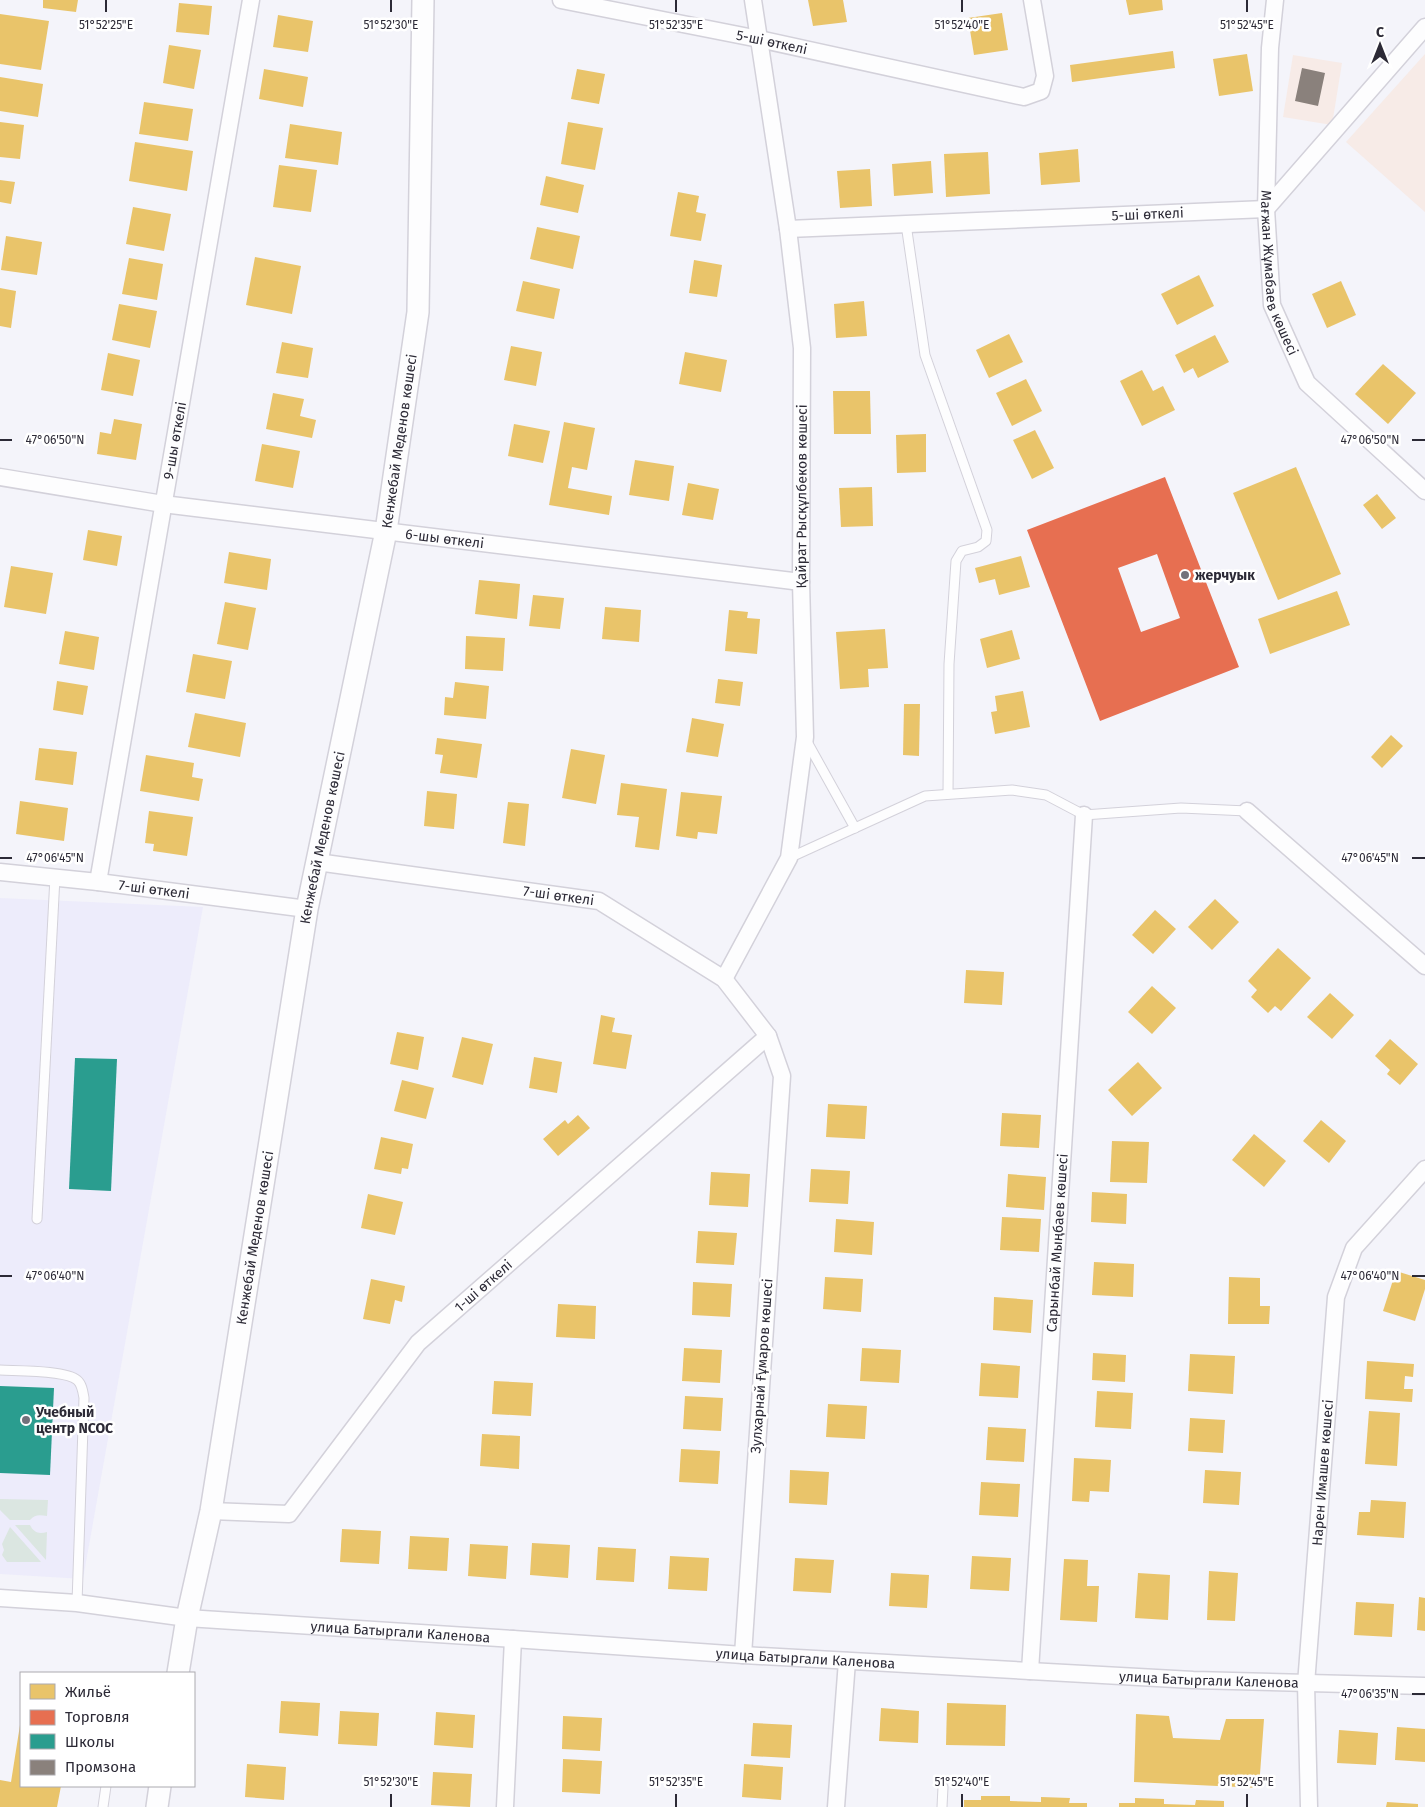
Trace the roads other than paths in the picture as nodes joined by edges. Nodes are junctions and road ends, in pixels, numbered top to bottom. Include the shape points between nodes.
1 (251, 0) edge
2 (423, 0) edge
3 (561, 0) edge
4 (753, 0) edge
5 (1032, 0) edge
6 (1275, 0) edge
7 (1425, 27) edge
8 (759, 39) junction
9 (1266, 209) junction
10 (906, 224) junction
11 (788, 229) junction
12 (0, 477) edge
13 (1425, 491) edge
14 (163, 504) junction
15 (386, 531) junction
16 (801, 582) junction
17 (804, 737) junction
18 (948, 794) junction
19 (1247, 811) joint
20 (1084, 815) junction
21 (855, 828) junction
22 (789, 858) junction
23 (318, 862) junction
24 (0, 872) edge
25 (54, 877) junction
26 (98, 882) junction
27 (307, 909) junction
28 (1425, 966) edge
29 (724, 979) junction
30 (768, 1036) junction
31 (782, 1076) joint
32 (1425, 1169) edge
33 (37, 1219) dead end
34 (0, 1370) edge
35 (211, 1511) junction
36 (0, 1598) edge
37 (77, 1603) junction
38 (187, 1618) junction
39 (514, 1639) junction
40 (743, 1656) junction
41 (847, 1661) junction
42 (1030, 1671) junction
43 (178, 1672) edge
44 (1306, 1684) junction
45 (1425, 1686) edge
46 (106, 1787) edge
47 (160, 1787) edge
48 (943, 1787) dead end
49 (103, 1807) edge
50 (157, 1807) edge
51 (505, 1807) edge
52 (836, 1807) edge
53 (942, 1807) edge
54 (1309, 1807) edge

1 - 14 street, 9-шы өткелі
2 - 15 street, Кенжебай Меденов көшесі via 418,312
3 - 8 street, 5-ші өткелі
4 - 8 street, Қайрат Рысқұлбеков көшесі
5 - 8 street, 5-ші өткелі via 1045,76 1041,91 1024,97
6 - 9 street, Мағжан Жұмабаев көшесі via 1270,48
7 - 9 street
8 - 11 street, Қайрат Рысқұлбеков көшесі
9 - 10 street, 5-ші өткелі
9 - 13 street, Мағжан Жұмабаев көшесі via 1272,305 1307,383
10 - 11 street, 5-ші өткелі
10 - 18 lane via 925,355 987,530 986,541 978,548 962,551 956,561 949,664
11 - 16 street, Қайрат Рысқұлбеков көшесі via 802,348
12 - 14 street, 6-шы өткелі
14 - 15 street, 6-шы өткелі
14 - 26 street, 9-шы өткелі
15 - 16 street, 6-шы өткелі
15 - 23 street, Кенжебай Меденов көшесі
16 - 17 street, Қайрат Рысқұлбеков көшесі
17 - 21 lane
17 - 22 street, Қайрат Рысқұлбеков көшесі
18 - 20 lane via 1012,790 1046,795
18 - 21 lane via 925,796
19 - 20 lane via 1181,808
19 - 28 street
20 - 42 street, Сарынбай Мыңбаев көшесі
21 - 22 lane
22 - 29 street, Қайрат Рысқұлбеков көшесі
23 - 27 street, Кенжебай Меденов көшесі
23 - 29 street, 7-ші өткелі via 599,901
24 - 25 street, 7-ші өткелі
25 - 26 street, 7-ші өткелі
25 - 33 lane
26 - 27 street, 7-ші өткелі
27 - 35 street, Кенжебай Меденов көшесі
29 - 30 street, 7-ші өткелі
30 - 31 street, 7-ші өткелі
30 - 35 street, 1-ші өткелі via 418,1343 289,1514
31 - 40 street, Зулхарнай Ғұмаров көшесі
32 - 44 street, Нарен Имашев көшесi via 1354,1248 1336,1297
34 - 37 lane via 59,1374 77,1380 82,1388
35 - 38 street, Кенжебай Меденов көшесі
36 - 37 street, улица Батыргали Каленова
37 - 38 street, улица Батыргали Каленова
38 - 39 street, улица Батыргали Каленова
38 - 43 street, Кенжебай Меденов көшесі
39 - 40 street, улица Батыргали Каленова
39 - 51 street
40 - 41 street, улица Батыргали Каленова
41 - 42 street, улица Батыргали Каленова
41 - 52 street
42 - 44 street, улица Батыргали Каленова
44 - 45 street, улица Батыргали Каленова
44 - 54 street, Нарен Имашев көшесi
46 - 49 lane
47 - 50 street
48 - 53 lane

